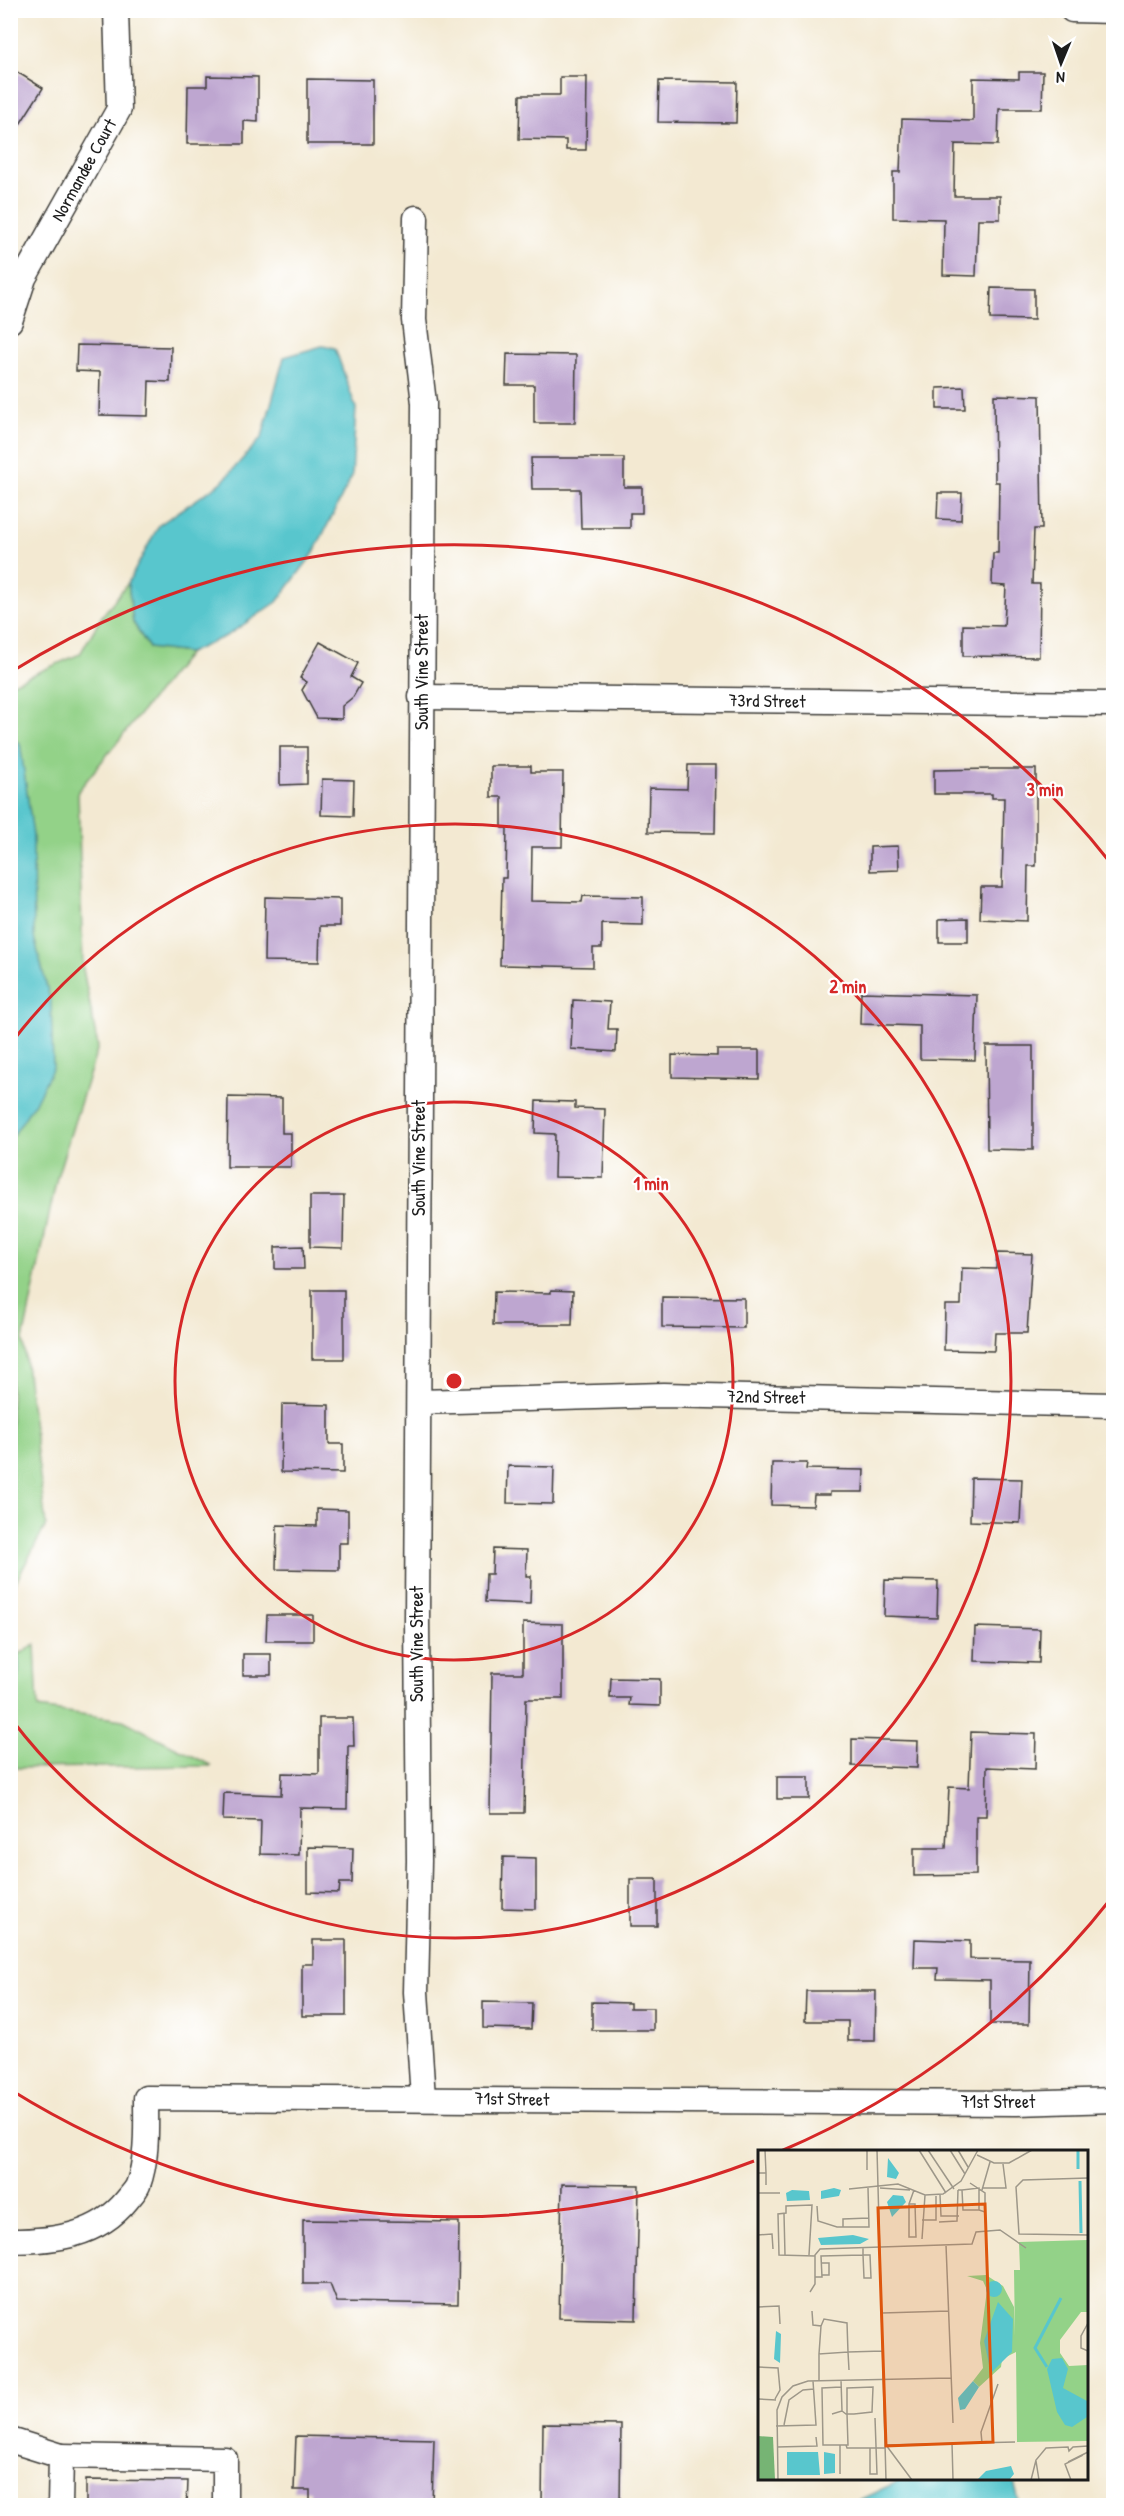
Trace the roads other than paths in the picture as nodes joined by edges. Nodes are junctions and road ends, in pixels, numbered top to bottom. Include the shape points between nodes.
1 (116, 10) edge
2 (1072, 10) edge
3 (1113, 11) edge
4 (416, 218) dead end
5 (10, 321) edge
6 (422, 698) junction
7 (1113, 704) edge
8 (418, 1402) junction
9 (1113, 1405) edge
10 (423, 2098) junction
11 (1113, 2100) edge
12 (10, 2241) edge
13 (10, 2440) edge
14 (61, 2456) junction
15 (60, 2505) edge
16 (225, 2505) edge

1 - 5 street, Normandee Court via 118,109 24,278
2 - 3 street
4 - 6 street, South Vine Street via 414,320 424,403
6 - 7 street, 73rd Street
6 - 8 street, South Vine Street
8 - 9 street, 72nd Street via 663,1395
8 - 10 street, South Vine Street via 416,1992
10 - 11 street, 71st Street via 1005,2103
10 - 12 street, 71st Street via 146,2097 144,2160 138,2186 121,2208 101,2224 72,2236
13 - 14 street
14 - 15 street
14 - 16 street via 225,2459

